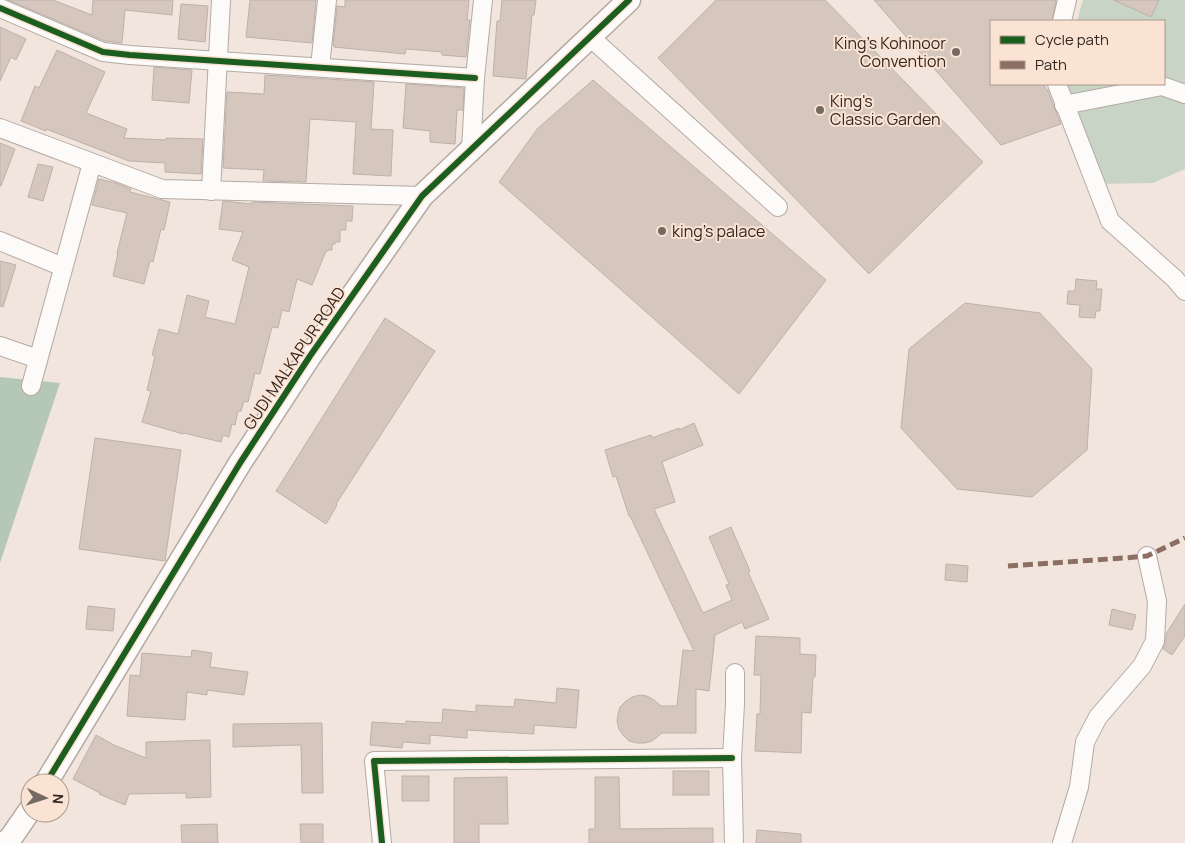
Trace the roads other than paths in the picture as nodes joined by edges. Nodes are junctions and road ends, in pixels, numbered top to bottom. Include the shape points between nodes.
1 (221, 0) edge
2 (327, 0) edge
3 (483, 0) edge
4 (629, 0) edge
5 (1067, 0) edge
6 (0, 8) edge
7 (1062, 20) edge
8 (590, 37) junction
9 (218, 60) junction
10 (320, 67) junction
11 (475, 78) junction
12 (1057, 85) edge
13 (1185, 94) edge
14 (1064, 105) junction
15 (0, 128) edge
16 (472, 150) junction
17 (92, 163) junction
18 (211, 191) junction
19 (422, 196) junction
20 (778, 207) dead end
21 (0, 241) edge
22 (63, 267) junction
23 (1185, 291) edge
24 (0, 346) edge
25 (38, 359) junction
26 (31, 386) dead end
27 (1147, 556) dead end
28 (735, 673) dead end
29 (732, 758) junction
30 (52, 773) edge
31 (21, 823) edge
32 (8, 842) edge
33 (382, 843) edge
34 (734, 843) edge
35 (1062, 843) edge

1 - 9 street
2 - 10 street
3 - 11 street
4 - 8 street, GUDI MALKAPUR ROAD
5 - 7 street
6 - 9 street via 103,52
8 - 16 street, GUDI MALKAPUR ROAD
8 - 20 street
9 - 10 street
9 - 18 street
10 - 11 street
11 - 16 street
12 - 14 street
13 - 14 street via 1162,86
14 - 23 street via 1110,221
15 - 17 street
16 - 19 street, GUDI MALKAPUR ROAD
17 - 18 street via 162,189
17 - 22 street
18 - 19 street
19 - 30 street, GUDI MALKAPUR ROAD via 240,463
21 - 22 street
22 - 25 street
24 - 25 street
25 - 26 street
27 - 35 street via 1157,601 1155,641 1142,666 1098,717 1085,742 1079,787
28 - 29 street
29 - 33 street via 374,761
29 - 34 street
31 - 32 street

